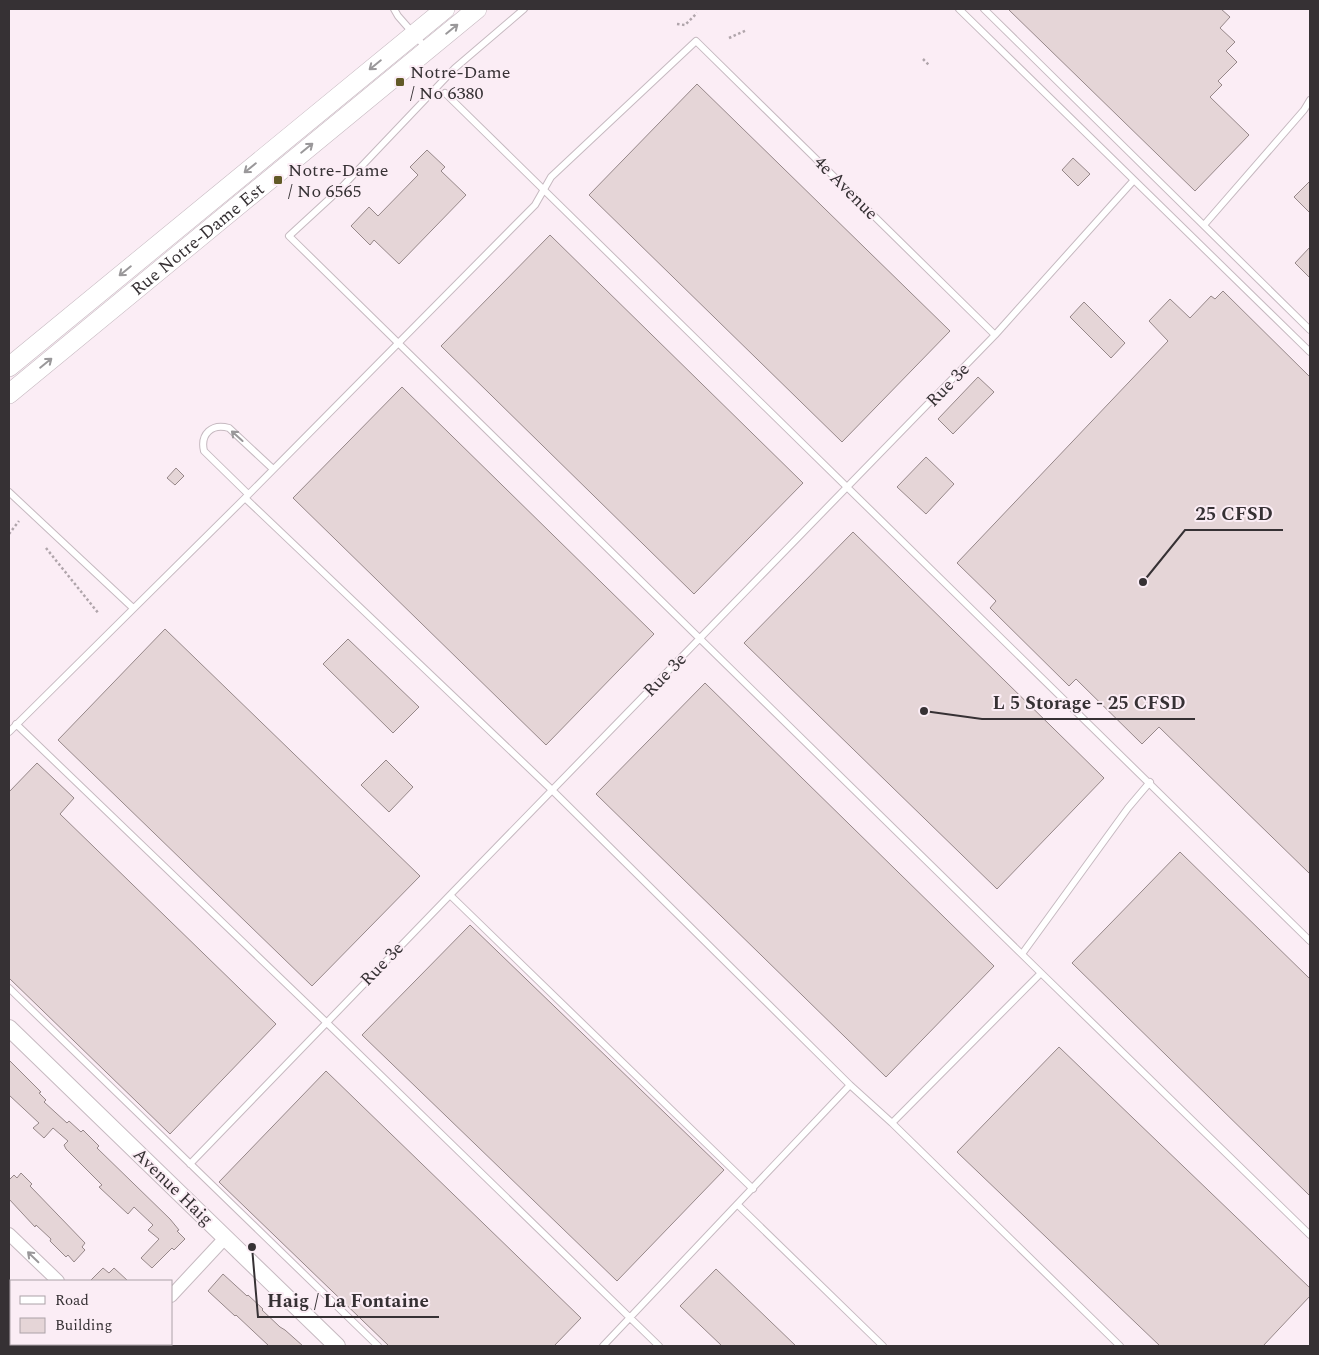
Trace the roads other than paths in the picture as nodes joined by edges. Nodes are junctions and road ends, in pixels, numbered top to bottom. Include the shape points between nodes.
1 (394, 9) edge
2 (445, 9) edge
3 (477, 9) edge
4 (524, 9) edge
5 (959, 9) edge
6 (984, 9) edge
7 (413, 34) junction
8 (427, 49) junction
9 (445, 93) dead end
10 (1310, 100) edge
11 (1134, 180) junction
12 (544, 190) junction
13 (1204, 225) junction
14 (1310, 330) edge
15 (995, 335) junction
16 (398, 342) junction
17 (1310, 352) edge
18 (9, 367) edge
19 (9, 394) edge
20 (273, 469) junction
21 (848, 488) junction
22 (9, 492) edge
23 (246, 496) junction
24 (133, 608) junction
25 (700, 638) junction
26 (16, 724) junction
27 (9, 732) edge
28 (1150, 782) junction
29 (552, 790) junction
30 (450, 894) junction
31 (1310, 941) edge
32 (1022, 954) junction
33 (1041, 973) junction
34 (9, 988) edge
35 (326, 1022) junction
36 (9, 1028) edge
37 (850, 1085) junction
38 (892, 1124) junction
39 (190, 1164) junction
40 (753, 1189) junction
41 (738, 1205) junction
42 (9, 1234) edge
43 (1310, 1235) edge
44 (225, 1238) junction
45 (57, 1280) edge
46 (172, 1295) edge
47 (630, 1318) junction
48 (336, 1346) edge
49 (378, 1346) edge
50 (603, 1346) edge
51 (659, 1346) edge
52 (883, 1346) edge
53 (1120, 1346) edge

1 - 7 lane
2 - 7 main road, Rue Notre-Dame Est
8 -> 3 main road, Rue Notre-Dame Est
4 - 16 lane via 455,68 339,190 289,236
5 - 11 lane
6 - 13 lane
7 - 8 lane
7 -> 18 main road, Rue Notre-Dame Est
19 -> 8 main road, Rue Notre-Dame Est
9 - 12 lane
10 - 13 lane
11 - 15 lane, Rue 3e
11 - 17 lane
12 - 15 lane, 4e Avenue via 552,177 696,40
12 - 16 lane via 535,205
12 - 21 lane
13 - 14 lane
15 - 21 lane, Rue 3e
16 - 20 lane
16 - 25 lane
20 - 23 lane
20 -> 23 lane via 229,428 220,426 208,432 204,451
21 - 25 lane, Rue 3e
21 - 28 lane
22 - 24 lane
23 - 24 lane
23 - 29 lane
24 - 26 lane
25 - 29 lane, Rue 3e
25 - 32 lane
26 - 27 lane
26 - 35 lane
28 - 31 lane
28 - 32 lane
29 - 30 lane, Rue 3e
29 - 37 lane
30 - 35 lane, Rue 3e
30 - 40 lane
32 - 33 lane
33 - 38 lane
33 - 43 lane
34 - 39 lane
35 - 39 lane, Rue 3e
35 - 47 lane
36 - 44 street, Avenue Haig
37 - 38 lane
37 - 40 lane
38 - 53 lane
39 - 49 lane
40 - 41 lane
41 - 47 lane
41 - 52 lane
45 -> 42 street
44 - 46 street
44 - 48 street, Avenue Haig
47 - 50 lane
47 - 51 lane

